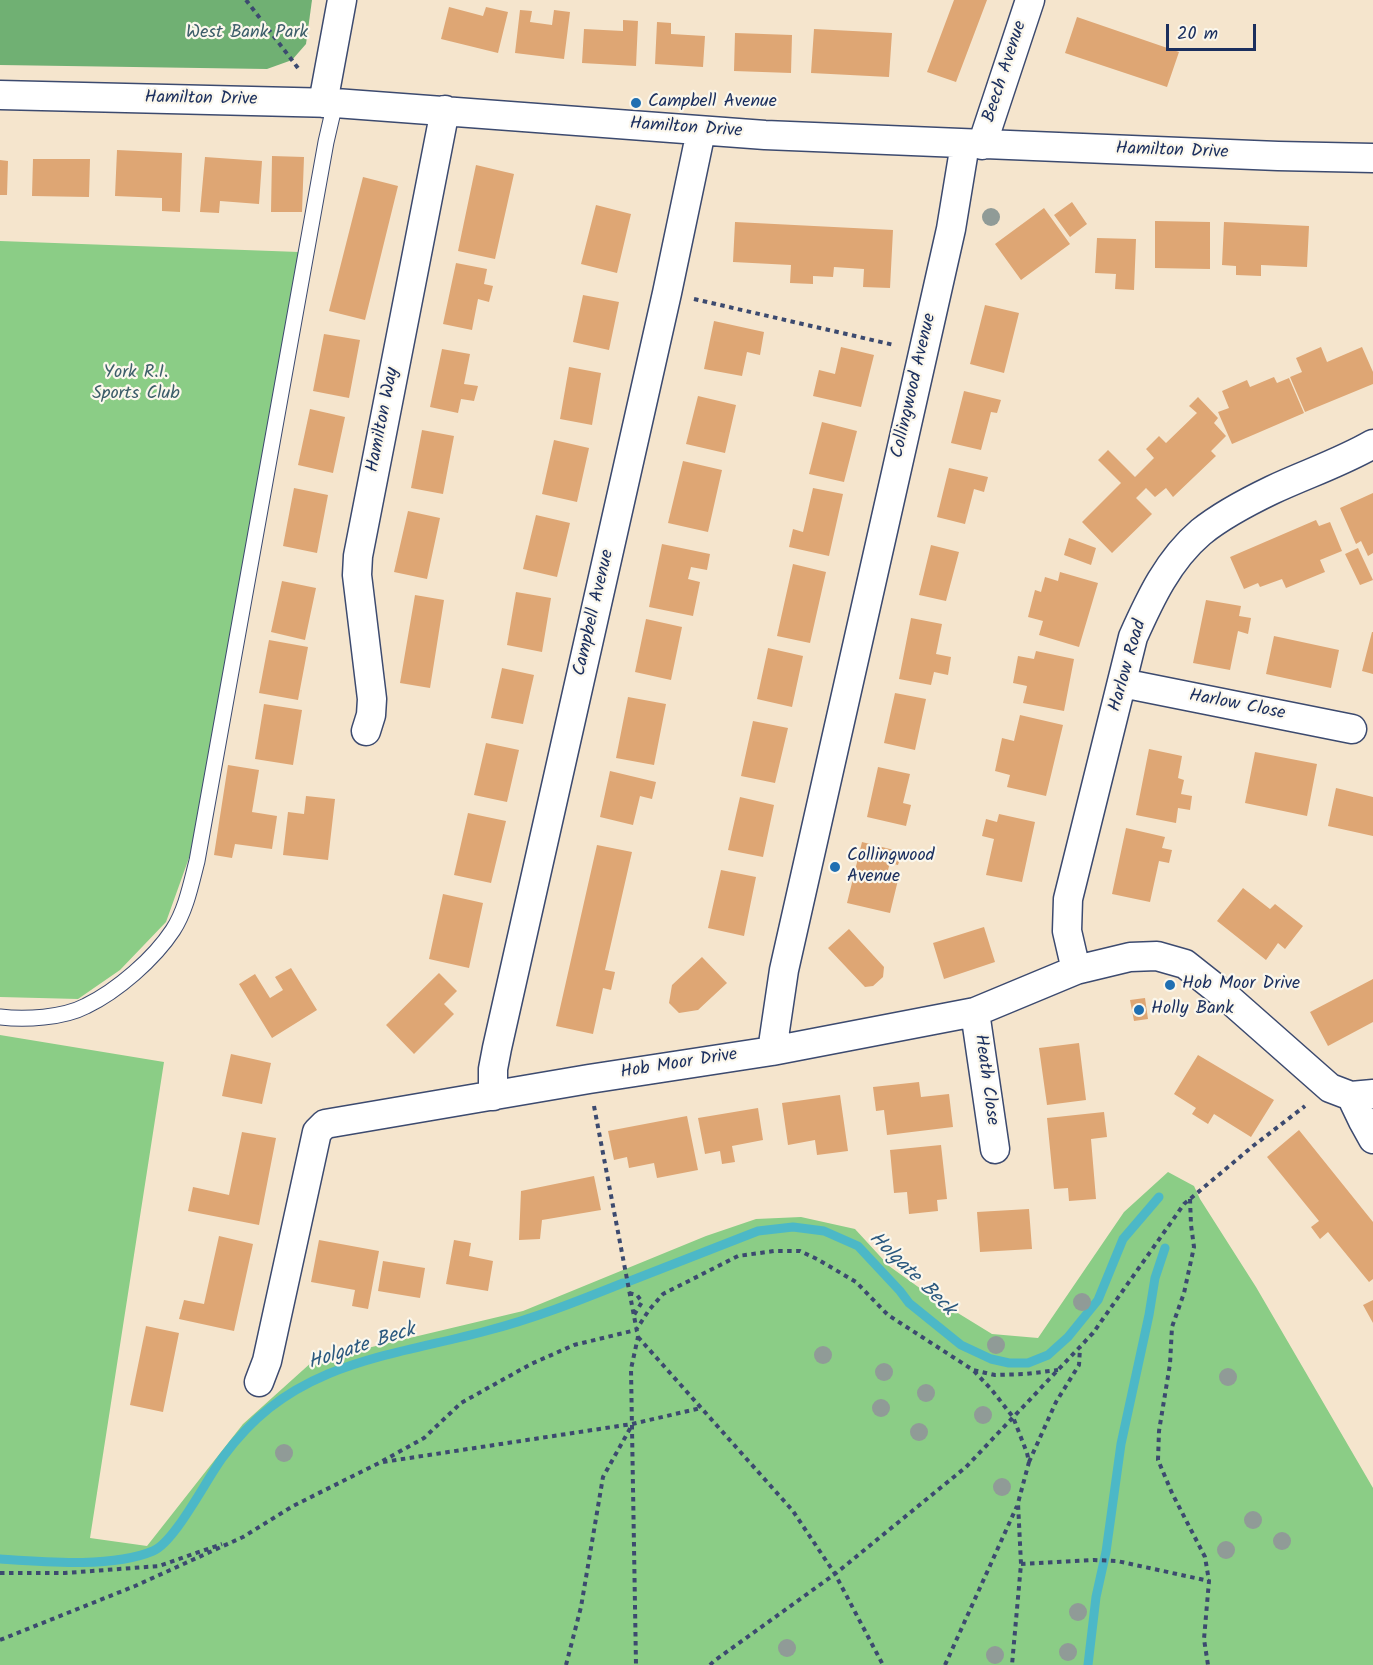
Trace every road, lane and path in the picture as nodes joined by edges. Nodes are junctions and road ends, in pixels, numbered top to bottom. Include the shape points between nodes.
1 (246, 0) edge
2 (342, 0) edge
3 (1030, 0) edge
4 (0, 94) edge
5 (329, 103) junction
6 (445, 110) junction
7 (701, 130) junction
8 (974, 144) junction
9 (1373, 158) edge
10 (667, 293) junction
11 (923, 352) junction
12 (1373, 444) edge
13 (1122, 683) junction
14 (1352, 729) dead end
15 (366, 731) dead end
16 (1076, 970) junction
17 (975, 1012) junction
18 (0, 1017) edge
19 (772, 1051) junction
20 (589, 1079) junction
21 (1351, 1093) edge
22 (493, 1096) junction
23 (1373, 1139) edge
24 (995, 1149) dead end
25 (1190, 1199) junction
26 (628, 1291) junction
27 (634, 1316) junction
28 (636, 1330) junction
29 (638, 1337) junction
30 (1080, 1347) junction
31 (973, 1370) junction
32 (1058, 1370) junction
33 (259, 1382) dead end
34 (702, 1408) junction
35 (1013, 1417) junction
36 (632, 1424) junction
37 (1029, 1462) junction
38 (379, 1463) junction
39 (1018, 1503) junction
40 (243, 1538) junction
41 (1020, 1564) junction
42 (0, 1573) edge
43 (835, 1574) junction
44 (1209, 1581) junction
45 (0, 1640) edge
46 (566, 1665) edge
47 (636, 1665) edge
48 (710, 1665) edge
49 (883, 1665) edge
50 (945, 1665) edge
51 (1012, 1665) edge
52 (1208, 1665) edge

1 - 5 path
2 - 5 street
3 - 8 street, Beech Avenue
4 - 5 street, Hamilton Drive
5 - 6 street, Hamilton Drive
5 - 18 lane via 326,142 199,849 186,901 173,930 151,957 85,1007 52,1016
6 - 7 street, Hamilton Drive
6 - 15 street, Hamilton Way via 357,556 372,699
7 - 8 street, Hamilton Drive
7 - 10 street, Campbell Avenue
8 - 9 street, Hamilton Drive
8 - 11 street, Collingwood Avenue
10 - 11 path
10 - 22 street, Campbell Avenue via 497,1048
11 - 19 street, Collingwood Avenue via 784,970
12 - 13 street, Harlow Road via 1273,489 1200,533 1171,565 1150,599 1133,636
13 - 14 street, Harlow Close
13 - 16 street, Harlow Road via 1068,899 1067,931
16 - 17 street, Hob Moor Drive
16 - 21 street, Hob Moor Drive via 1130,957 1156,956 1185,964
17 - 19 street, Hob Moor Drive
17 - 24 street, Heath Close
19 - 20 street, Hob Moor Drive
20 - 22 street, Hob Moor Drive
20 - 26 path
21 - 23 street
21 - 25 path via 1253,1146
22 - 33 street, Hob Moor Drive via 325,1124 317,1132 267,1361
25 - 30 path
25 - 44 path via 1194,1246 1172,1327 1158,1460 1204,1557
26 - 27 path
26 - 27 path via 642,1302
27 - 28 path
28 - 29 path
28 - 31 path via 663,1294 738,1256 800,1251 856,1282 888,1315
28 - 38 path via 574,1346 531,1364 461,1403 424,1438
29 - 34 path
29 - 36 path via 631,1369
30 - 32 path
30 - 37 path via 1080,1365 1056,1402
31 - 32 path via 995,1375
31 - 35 path
32 - 35 path
34 - 36 path
34 - 43 path via 793,1511
35 - 37 path
35 - 43 path via 966,1467
36 - 38 path
36 - 46 path via 603,1477 581,1607
36 - 47 path
37 - 39 path
38 - 40 path via 293,1506
39 - 41 path
39 - 50 path
40 - 42 path via 159,1566
40 - 45 path
41 - 44 path via 1117,1561
41 - 51 path
43 - 48 path
43 - 49 path
44 - 52 path via 1204,1639

